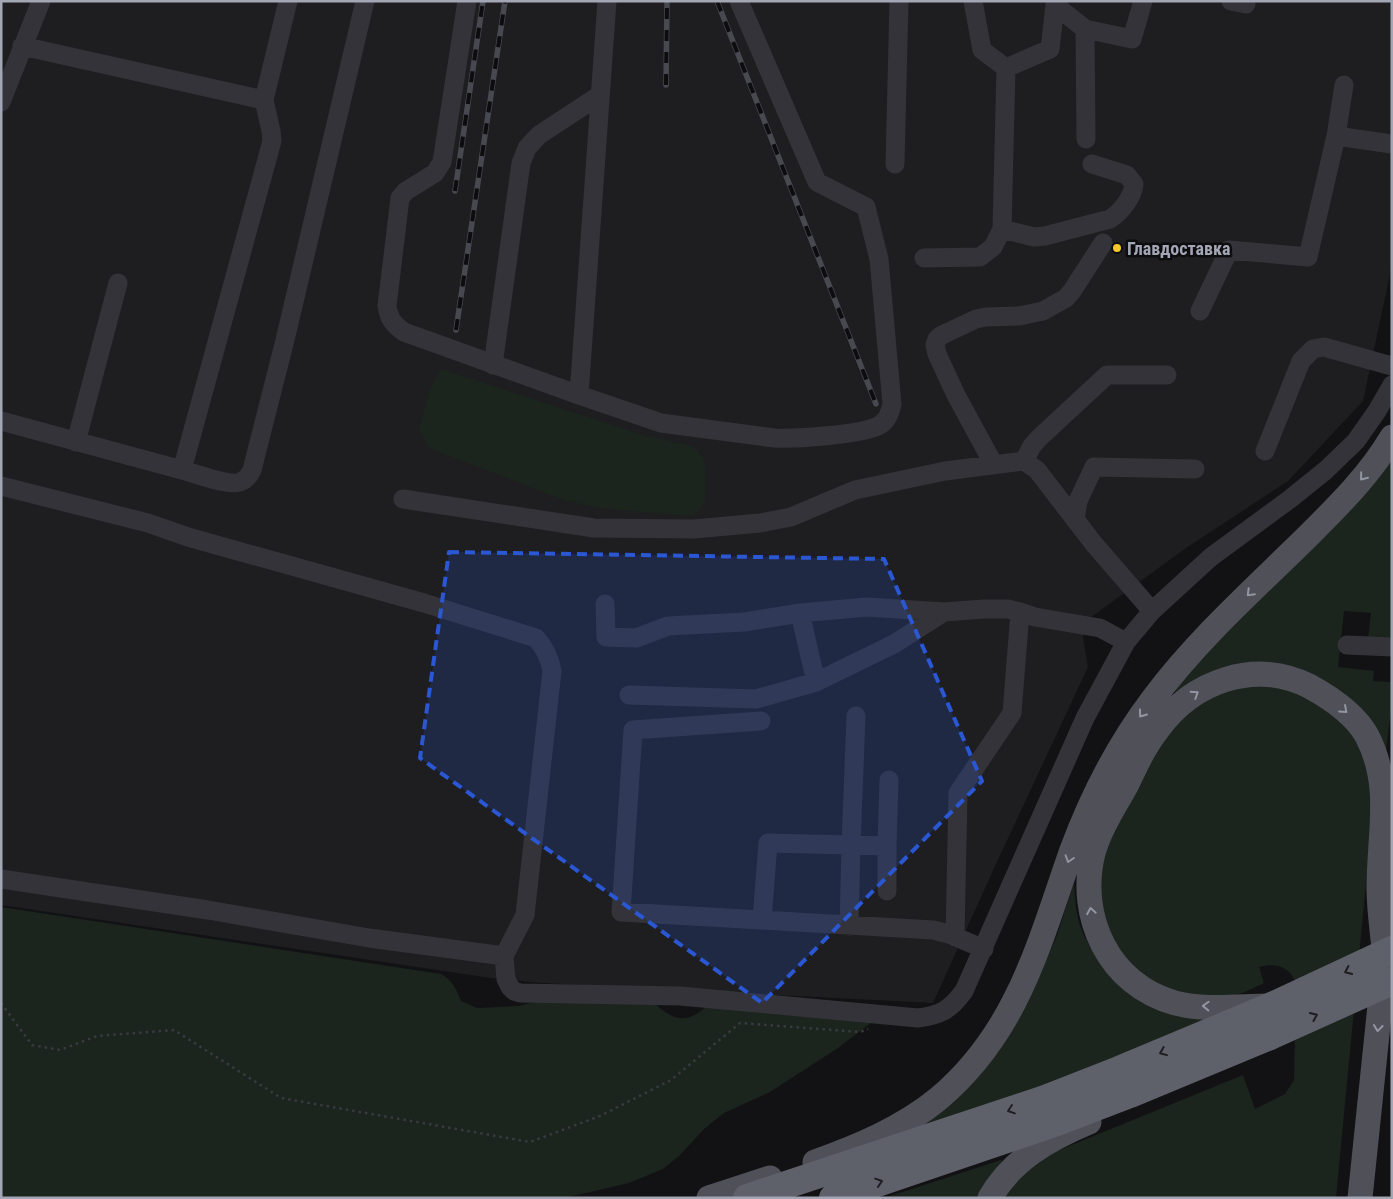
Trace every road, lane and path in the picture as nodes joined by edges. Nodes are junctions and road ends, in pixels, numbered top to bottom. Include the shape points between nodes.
1 (41, 1) edge
2 (288, 1) edge
3 (365, 1) edge
4 (467, 1) edge
5 (607, 1) edge
6 (739, 1) edge
7 (900, 1) edge
8 (973, 1) edge
9 (1143, 1) edge
10 (1055, 3) edge
11 (1085, 29) junction
12 (22, 46) junction
13 (1006, 68) junction
14 (1344, 85) dead end
15 (600, 95) junction
16 (264, 100) junction
17 (1, 102) edge
18 (1336, 136) junction
19 (1086, 139) dead end
20 (1392, 144) edge
21 (895, 164) dead end
22 (1092, 164) dead end
23 (1002, 229) junction
24 (1103, 243) dead end
25 (924, 258) dead end
26 (118, 283) dead end
27 (1200, 311) dead end
28 (493, 365) junction
29 (1392, 366) edge
30 (1168, 375) dead end
31 (1392, 385) edge
32 (579, 396) junction
33 (1, 421) edge
34 (1392, 438) edge
35 (76, 442) junction
36 (1265, 451) dead end
37 (1024, 461) junction
38 (994, 465) junction
39 (1195, 469) dead end
40 (182, 470) junction
41 (1, 486) edge
42 (403, 499) dead end
43 (1075, 520) junction
44 (605, 604) dead end
45 (1152, 611) junction
46 (944, 612) junction
47 (1020, 612) junction
48 (800, 613) junction
49 (1126, 642) junction
50 (1347, 645) dead end
51 (1392, 647) edge
52 (816, 682) junction
53 (629, 695) dead end
54 (856, 716) dead end
55 (761, 721) dead end
56 (889, 780) dead end
57 (851, 845) junction
58 (887, 846) junction
59 (1, 879) edge
60 (887, 891) dead end
61 (1392, 893) edge
62 (762, 920) junction
63 (849, 926) junction
64 (955, 937) junction
65 (984, 949) junction
66 (504, 956) junction
67 (1390, 963) edge
68 (1, 1003) edge
69 (1272, 1006) junction
70 (888, 1016) junction
71 (1266, 1038) junction
72 (1360, 1193) edge
73 (709, 1198) edge
74 (747, 1198) edge
75 (833, 1198) edge
76 (990, 1198) edge

1 - 12 lane
2 - 16 lane
3 - 40 lane via 252,470 241,483 232,483
4 - 28 lane via 442,162 435,173 400,198 387,306 389,318 404,332
5 - 15 lane
6 - 32 lane via 818,182 866,207 879,259 891,411 883,423 870,428 789,439 661,423
7 - 21 lane
8 - 13 lane via 982,50
9 - 11 lane via 1132,39
10 - 11 lane
10 - 13 lane via 1050,49
11 - 19 lane
12 - 16 lane
12 - 17 lane
13 - 23 lane
14 - 18 lane
15 - 28 lane via 539,135 527,148 521,162
15 - 32 lane
16 - 40 lane via 272,141
18 - 20 lane
18 - 27 lane via 1308,257 1229,250
22 - 23 lane via 1127,175 1134,184 1118,214 1045,236 1034,237
23 - 25 lane via 993,247 980,257
24 - 38 lane via 1072,291 1055,305 1031,315 986,317 937,339 935,346 940,362
26 - 35 lane
28 - 32 lane
29 - 36 lane via 1324,347 1313,349 1301,361
30 - 37 lane via 1107,375 1039,438
31 - 45 lane via 1356,441 1326,470 1211,557
33 - 35 lane
34 -> 73 main road via 1335,509 1172,674 1133,726 1089,809 1044,934 1014,1004 992,1040 964,1073 937,1099 879,1135 845,1151
35 - 40 lane
37 - 38 lane
37 - 43 lane via 1036,470
38 - 42 lane via 945,471 855,490 791,517 760,524 694,529 594,528
39 - 43 lane via 1094,467 1078,501
41 - 66 lane via 140,521 536,638 542,644 552,671 525,914
43 - 45 lane
44 - 48 lane via 606,637 636,638 668,626 744,622
45 - 49 lane
46 - 47 lane via 1008,609
46 - 48 lane via 867,607
46 - 52 lane via 894,644
47 - 49 lane via 1100,628
47 - 64 lane via 1012,713 958,793
48 - 52 lane
49 - 65 lane via 1085,718
50 - 51 lane
52 - 53 lane via 756,698
54 - 57 lane
55 - 62 lane via 633,730 621,912
56 - 58 lane
57 - 58 lane
57 - 62 lane via 768,843
57 - 63 lane
58 - 60 lane
59 - 66 lane via 369,938
61 - 67 main road
62 - 63 lane
63 - 64 lane via 933,930
64 - 65 lane
65 - 70 lane via 964,991 948,1009 935,1016 918,1018
66 - 70 lane via 506,979 514,991 520,993 680,996
67 -> 69 highway, bridge
69 -> 67 main road via 1193,1006 1156,996 1118,966 1094,924 1089,883 1094,850 1101,831 1157,730 1173,711 1209,685 1246,675 1284,677 1303,683 1338,704 1366,735 1374,752 1384,793 1379,888
71 -> 67 highway, bridge
67 -> 72 main road
68 - 70 path via 32,1044 60,1050 97,1036 174,1030 280,1098 530,1142 600,1116 671,1080 740,1023 860,1032
69 -> 74 highway via 1045,1099
75 -> 71 highway via 1057,1122
71 - 76 main road via 1130,1106 1040,1146 1010,1170

